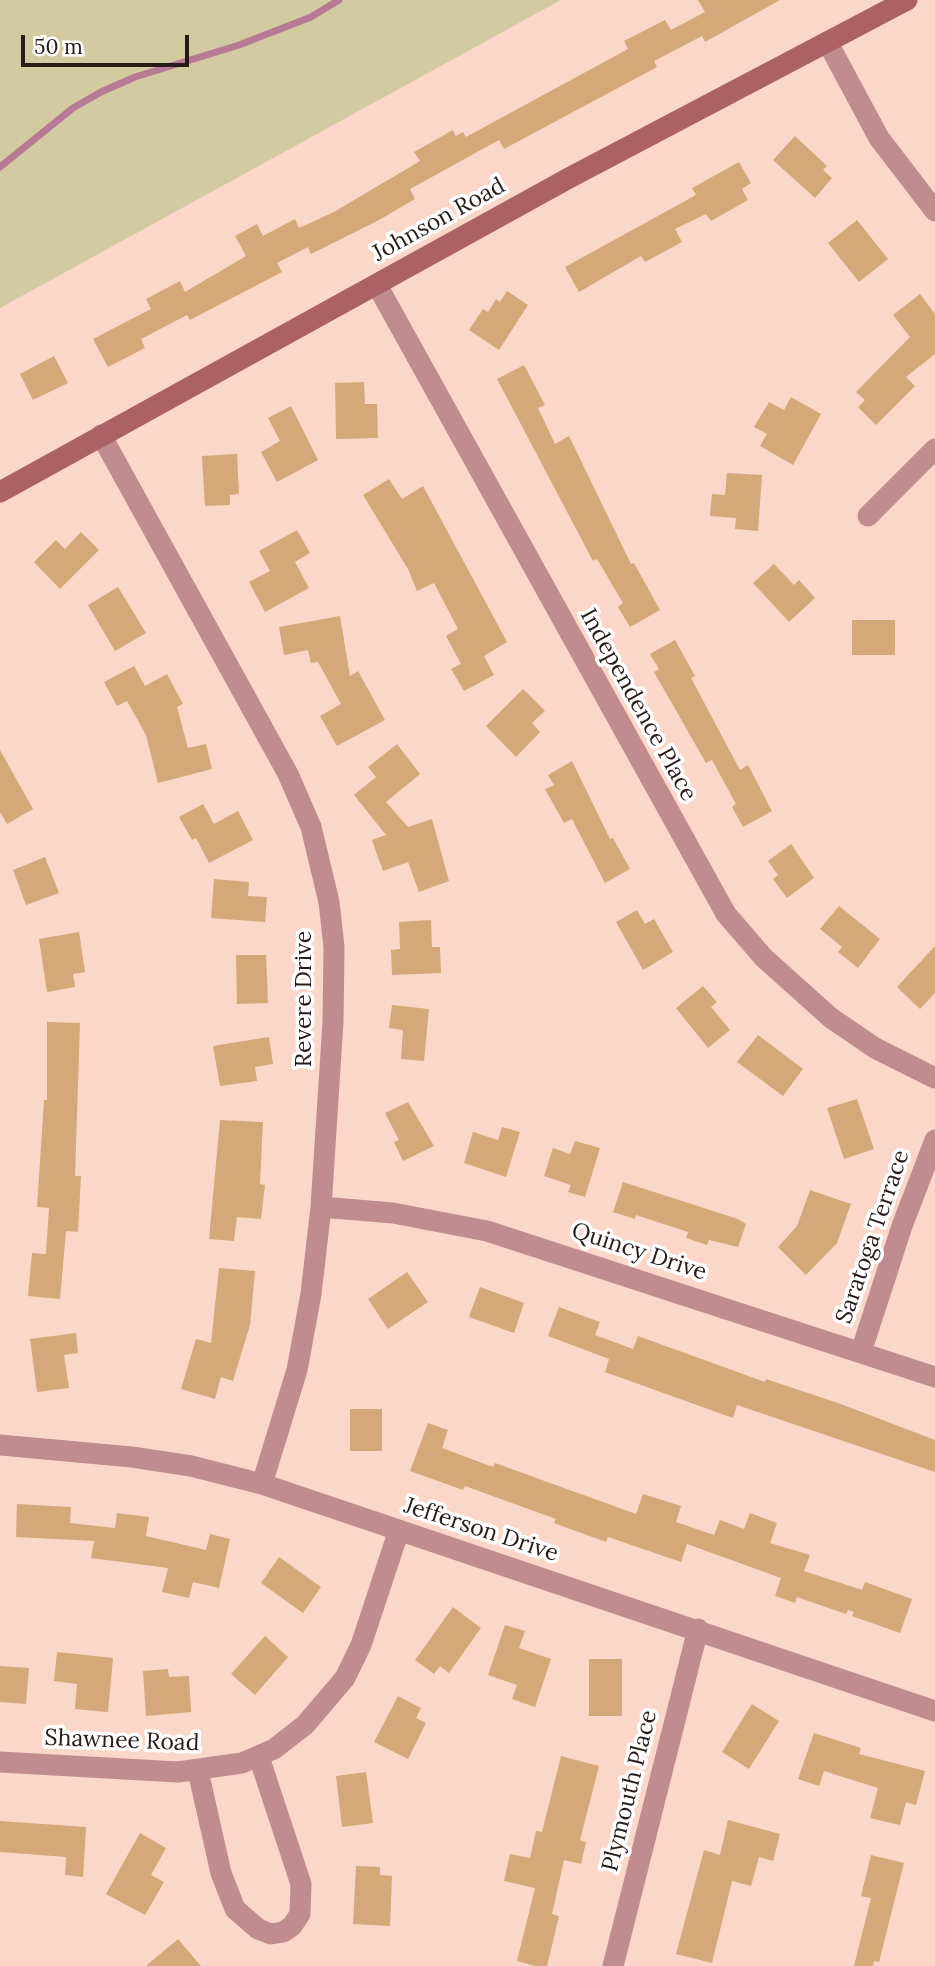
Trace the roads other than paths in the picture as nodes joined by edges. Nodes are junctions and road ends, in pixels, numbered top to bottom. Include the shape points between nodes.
1 (907, 0) edge
2 (828, 43) junction
3 (935, 211) edge
4 (377, 285) junction
5 (101, 435) junction
6 (935, 449) edge
7 (0, 492) edge
8 (868, 516) dead end
9 (935, 1078) edge
10 (935, 1140) edge
11 (321, 1207) junction
12 (861, 1352) junction
13 (935, 1377) edge
14 (0, 1446) edge
15 (262, 1484) junction
16 (399, 1530) junction
17 (698, 1629) junction
18 (935, 1711) edge
19 (259, 1757) junction
20 (0, 1762) edge
21 (198, 1770) junction
22 (613, 1966) edge

1 - 2 street, Johnson Road
2 - 3 street via 879,138
2 - 4 street, Johnson Road via 580,172
4 - 5 street, Johnson Road
4 - 9 street, Independence Place via 726,914 764,958 831,1018 875,1048
5 - 7 street, Johnson Road
5 - 11 street, Revere Drive via 288,774 311,827 329,902 335,983
6 - 8 street
10 - 12 street, Saratoga Terrace via 901,1226
11 - 12 street, Quincy Drive via 393,1213 487,1231
11 - 15 street, Revere Drive via 305,1333
12 - 13 street, Quincy Drive
14 - 15 street, Jefferson Drive via 132,1457
15 - 16 street, Jefferson Drive
16 - 17 street, Jefferson Drive
16 - 19 street, Shawnee Road via 361,1645 345,1678 305,1725
17 - 18 street, Jefferson Drive
17 - 22 street, Plymouth Place
19 - 21 street, Shawnee Road
19 - 21 street via 301,1884 300,1914 283,1932 258,1929 235,1909 221,1873
20 - 21 street, Shawnee Road via 159,1773

